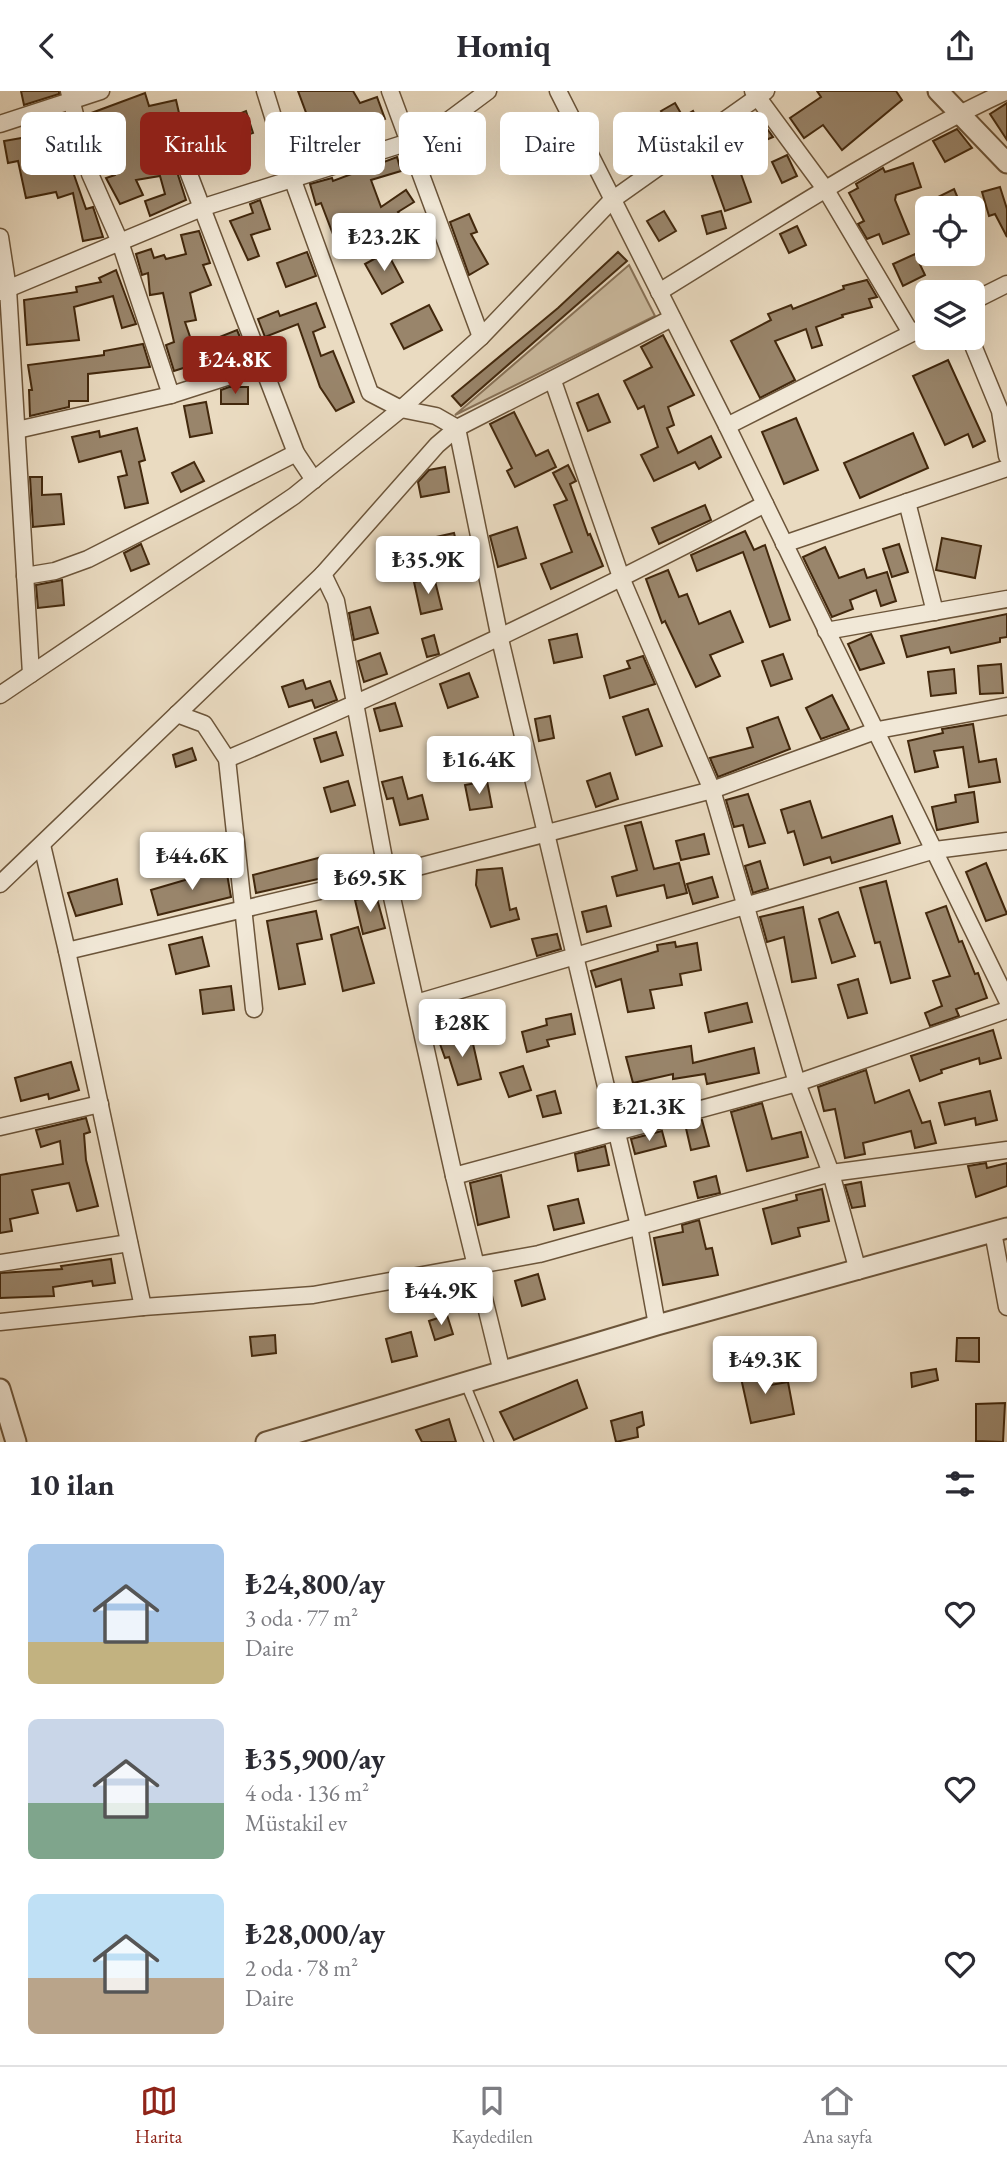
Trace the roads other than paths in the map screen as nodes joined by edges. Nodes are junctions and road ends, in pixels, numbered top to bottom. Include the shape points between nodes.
1 (101, 91) edge
2 (265, 91) edge
3 (390, 91) edge
4 (488, 91) edge
5 (558, 91) edge
6 (938, 91) edge
7 (1007, 91) edge
8 (759, 93) edge
9 (70, 96) edge
10 (460, 112) edge
11 (961, 112) junction
12 (399, 115) edge
13 (0, 124) edge
14 (399, 145) edge
15 (1007, 163) edge
16 (190, 175) edge
17 (421, 175) edge
18 (292, 178) junction
19 (826, 190) junction
20 (612, 200) junction
21 (204, 207) junction
22 (0, 237) edge
23 (120, 242) junction
24 (1007, 284) edge
25 (4, 291) edge
26 (659, 292) junction
27 (985, 295) edge
28 (672, 318) junction
29 (915, 332) edge
30 (912, 333) junction
31 (481, 337) junction
32 (975, 350) edge
33 (261, 366) junction
34 (552, 381) junction
35 (171, 395) junction
36 (401, 409) junction
37 (727, 426) junction
38 (457, 429) junction
39 (17, 430) junction
40 (296, 453) junction
41 (1007, 456) edge
42 (1007, 468) edge
43 (314, 480) junction
44 (907, 502) junction
45 (765, 504) junction
46 (784, 544) junction
47 (323, 574) junction
48 (25, 576) junction
49 (622, 580) junction
50 (1007, 599) edge
51 (935, 612) junction
52 (827, 631) junction
53 (500, 639) junction
54 (31, 674) junction
55 (0, 695) edge
56 (357, 704) junction
57 (1007, 706) edge
58 (177, 714) junction
59 (878, 730) junction
60 (227, 759) junction
61 (712, 790) junction
62 (545, 835) junction
63 (1007, 841) edge
64 (42, 845) junction
65 (935, 851) junction
66 (387, 875) junction
67 (0, 884) edge
68 (745, 908) junction
69 (242, 909) junction
70 (67, 951) junction
71 (573, 959) junction
72 (1007, 1000) edge
73 (416, 1003) junction
74 (254, 1009) dead end
75 (1007, 1010) edge
76 (797, 1083) junction
77 (100, 1104) junction
78 (0, 1127) edge
79 (615, 1131) junction
80 (1007, 1150) edge
81 (831, 1173) junction
82 (454, 1175) junction
83 (639, 1226) junction
84 (1000, 1230) edge
85 (129, 1243) junction
86 (0, 1263) edge
87 (478, 1266) junction
88 (858, 1271) junction
89 (143, 1307) junction
90 (1007, 1307) edge
91 (0, 1322) edge
92 (657, 1325) junction
93 (502, 1372) junction
94 (465, 1383) junction
95 (0, 1389) edge
96 (16, 1442) edge
97 (265, 1442) edge
98 (489, 1442) edge

1 - 9 street
2 - 18 street
3 - 12 street
4 - 10 street
5 - 20 street
6 - 11 street
7 - 11 street
8 - 19 street
8 - 20 street
9 - 13 street
9 - 23 street via 90,174
11 - 15 street
11 - 19 street
14 - 18 street
16 - 21 street
17 - 31 street
18 - 21 street
18 - 36 street via 370,393
19 - 26 street
19 - 30 street
20 - 26 street
20 - 31 street
21 - 23 street
21 - 33 street
22 - 25 street
23 - 25 street
23 - 35 street
24 - 27 street
25 - 39 street
26 - 28 street
28 - 34 street
28 - 37 street
29 - 30 street
30 - 37 street
31 - 36 street
32 - 41 street via 1000,411
33 - 35 street
33 - 40 street
34 - 38 street
34 - 49 street
35 - 39 street
36 - 38 street via 436,416
36 - 43 street
37 - 45 street
38 - 47 street via 437,445
38 - 53 street
39 - 48 street
40 - 43 street
40 - 48 street via 88,559
42 - 44 street
43 - 54 street
44 - 46 street
44 - 51 street
45 - 46 street
45 - 49 street
46 - 52 street
47 - 56 street via 336,601
47 - 58 street
48 - 54 street
49 - 53 street
49 - 61 street
50 - 51 street
51 - 52 street
52 - 59 street
53 - 56 street
53 - 62 street
54 - 55 street
56 - 60 street
56 - 66 street
57 - 59 street
58 - 60 street via 204,723
58 - 64 street
59 - 61 street
59 - 65 street
60 - 69 street
61 - 62 street
61 - 68 street
62 - 66 street
62 - 71 street
63 - 65 street
64 - 67 street
64 - 70 street
65 - 68 street
65 - 72 street
66 - 69 street
66 - 73 street
68 - 71 street
68 - 76 street
69 - 70 street
69 - 74 street
70 - 77 street
71 - 73 street
71 - 79 street
73 - 82 street
75 - 76 street
76 - 79 street
76 - 81 street
77 - 78 street
77 - 85 street
79 - 82 street
79 - 83 street
80 - 81 street
81 - 83 street
81 - 88 street
82 - 87 street
83 - 87 street
83 - 92 street
84 - 88 street
84 - 90 street
85 - 86 street
85 - 89 street
87 - 89 street via 313,1295
87 - 93 street
88 - 92 street
89 - 91 street
92 - 93 street
93 - 94 street
94 - 97 street
94 - 98 lane
95 - 96 street

